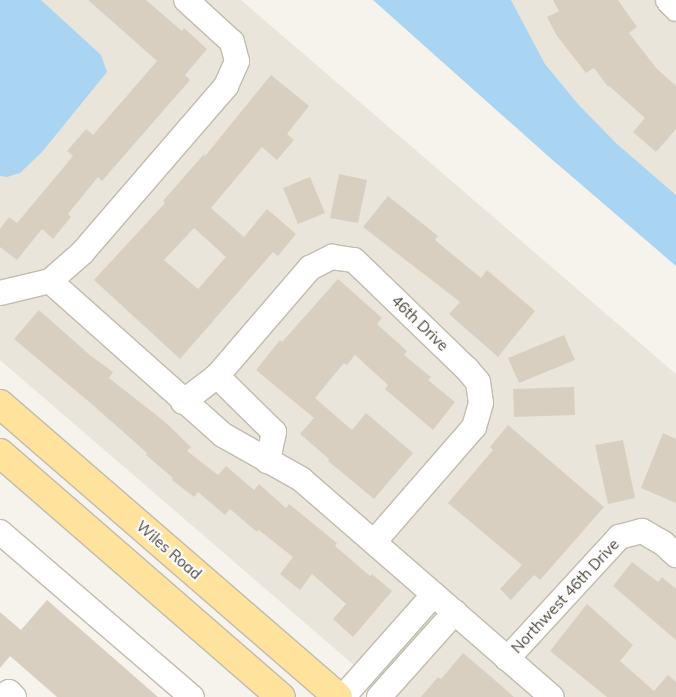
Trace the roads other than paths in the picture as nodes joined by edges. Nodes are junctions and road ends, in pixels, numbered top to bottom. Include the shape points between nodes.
1 (186, 0) edge
2 (668, 0) edge
3 (676, 9) edge
4 (50, 280) junction
5 (0, 293) edge
6 (217, 376) junction
7 (183, 402) junction
8 (0, 404) edge
9 (0, 453) edge
10 (59, 455) junction
11 (268, 461) junction
12 (0, 532) edge
13 (374, 541) junction
14 (676, 555) edge
15 (434, 594) junction
16 (455, 612) junction
17 (507, 659) junction
18 (4, 697) edge
19 (14, 697) edge
20 (192, 697) edge
21 (281, 697) edge
22 (338, 697) edge
23 (343, 697) edge
24 (379, 697) edge
25 (552, 697) edge

1 - 4 street via 232,42 237,61 226,86 82,253
2 - 3 street
4 - 5 street
4 - 7 street
6 - 7 street, 46th Drive
6 - 11 street via 274,432
6 - 13 street, 46th Drive via 310,268 332,257 354,260 467,368 478,382 481,403 474,427
7 - 11 street via 223,435
8 - 10 main road, Wiles Road
9 - 10 main road via 32,449
9 - 21 main road
10 - 22 main road, Wiles Road
11 - 13 street via 301,479
12 - 20 street
13 - 15 street
14 - 17 street, Northwest 46th Drive via 642,531 619,537
15 - 16 street
15 - 23 street
16 - 17 street
16 - 24 street
17 - 25 street
18 - 19 street via 8,692

